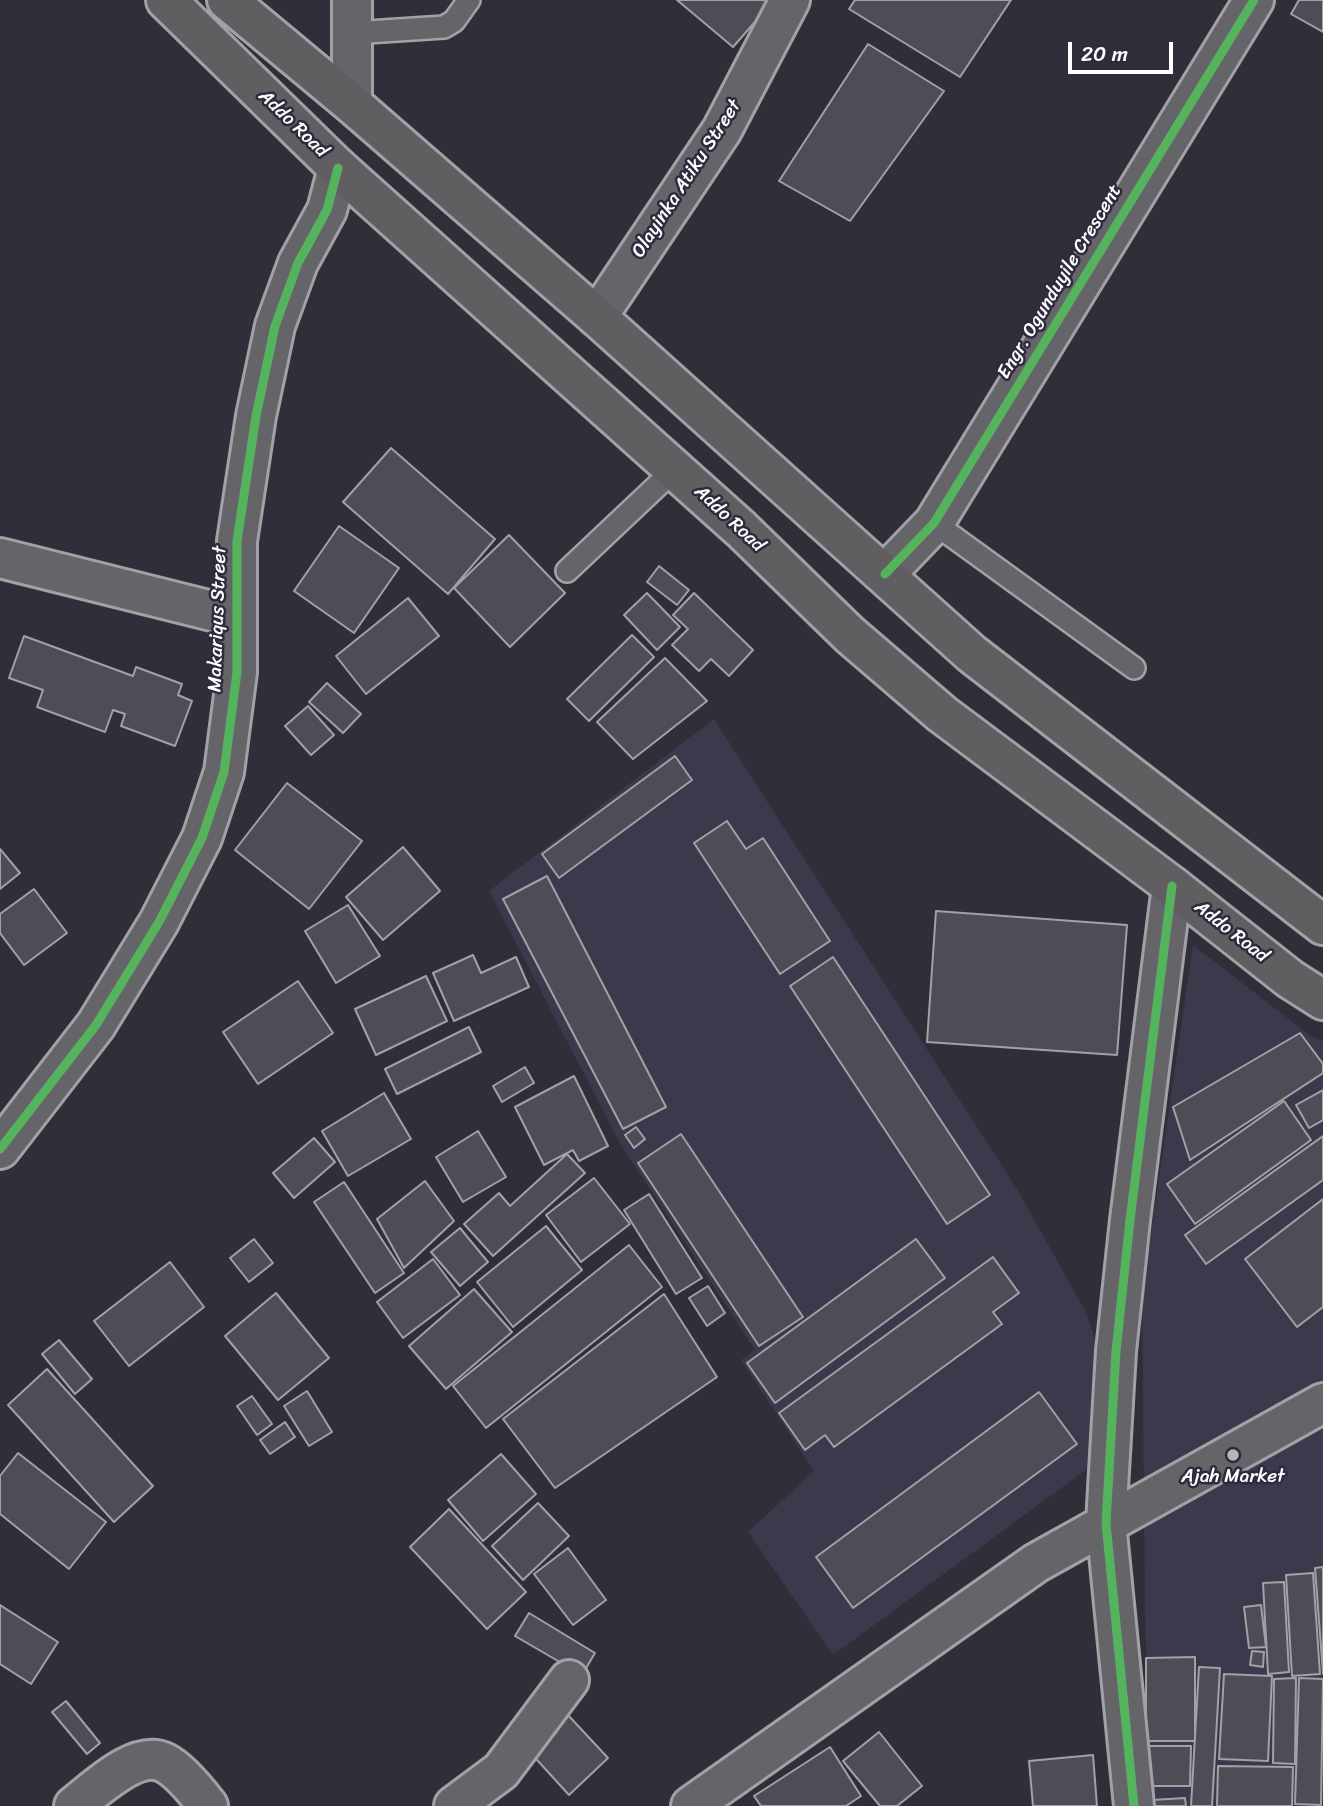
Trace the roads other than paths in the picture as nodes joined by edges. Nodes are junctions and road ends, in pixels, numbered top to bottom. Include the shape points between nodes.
1 (166, 0) edge
2 (227, 0) edge
3 (470, 0) edge
4 (790, 0) edge
5 (1254, 0) edge
6 (352, 17) edge
7 (352, 104) junction
8 (338, 168) junction
9 (597, 317) junction
10 (674, 470) junction
11 (933, 523) junction
12 (0, 558) edge
13 (567, 571) dead end
14 (885, 574) junction
15 (236, 617) junction
16 (1134, 668) dead end
17 (1172, 886) junction
18 (1323, 925) edge
19 (1323, 1000) edge
20 (0, 1149) edge
21 (1323, 1403) edge
22 (1106, 1523) junction
23 (569, 1680) dead end
24 (74, 1806) edge
25 (208, 1806) edge
26 (454, 1806) edge
27 (691, 1806) edge
28 (1134, 1806) edge

1 - 8 main road, Addo Road
2 - 7 main road
3 - 6 lane via 444,27
4 - 9 street, Olayinka Atiku Street via 722,130
5 - 11 street, Engr. Ogunduyile Crescent
6 - 7 street
7 - 9 main road
8 - 10 main road, Addo Road
8 - 15 street, Makariqus Street via 327,210 298,263 275,326 237,541
9 - 14 main road
10 - 13 lane
10 - 17 main road, Addo Road via 850,635 942,714
11 - 14 street, Engr. Ogunduyile Crescent
11 - 16 lane
12 - 15 street
14 - 18 main road via 972,654
15 - 20 street, Makariqus Street via 237,672 223,772 202,838 159,922 96,1025
17 - 19 main road, Addo Road
17 - 22 street via 1116,1351
21 - 22 street
22 - 27 street via 1036,1563
22 - 28 street
23 - 26 street via 501,1771
24 - 25 street via 124,1769 150,1760 166,1763

